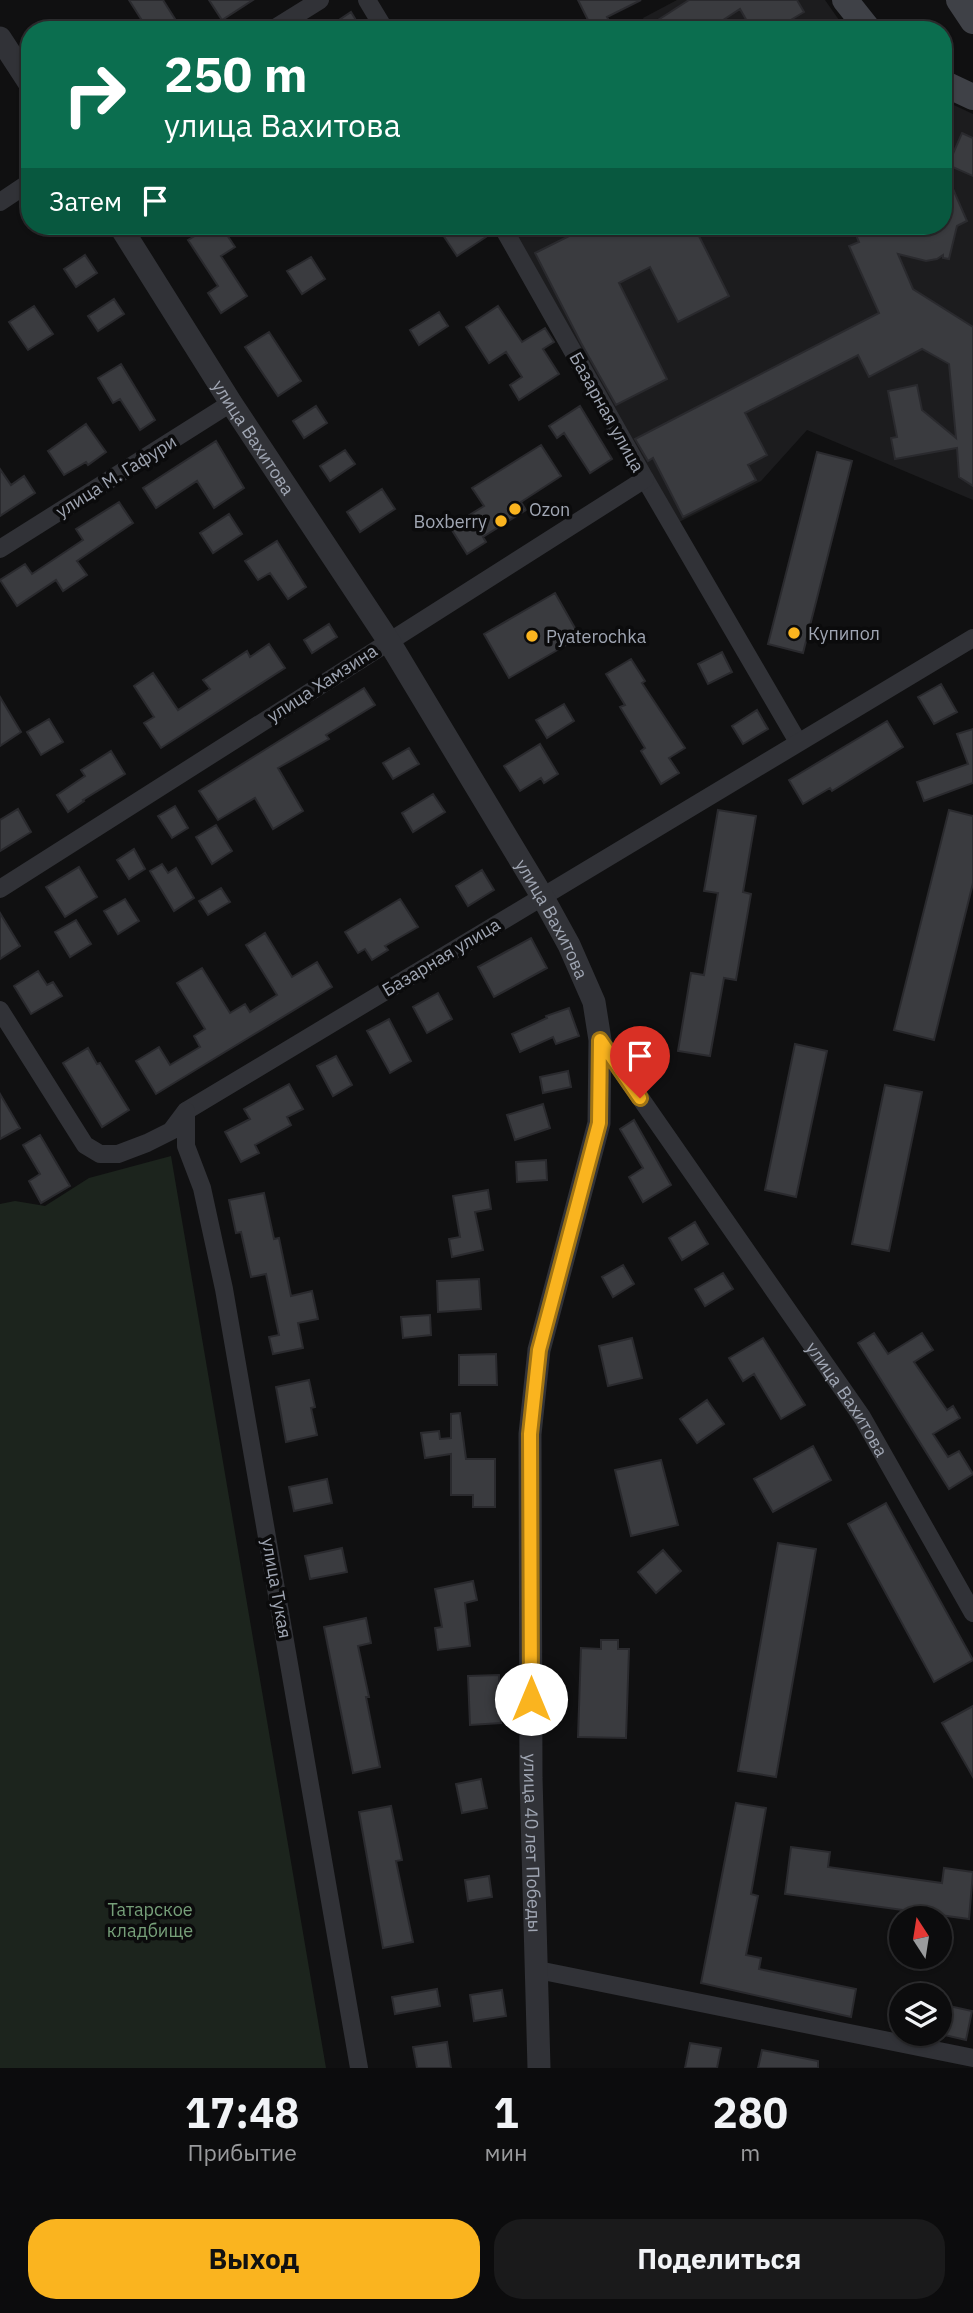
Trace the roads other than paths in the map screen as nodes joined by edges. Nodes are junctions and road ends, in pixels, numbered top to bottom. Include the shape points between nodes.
1 (320, 0) edge
2 (367, 0) edge
3 (845, 0) edge
4 (959, 0) edge
5 (286, 21) edge
6 (380, 21) edge
7 (862, 21) edge
8 (973, 21) edge
9 (0, 38) edge
10 (21, 70) edge
11 (952, 87) edge
12 (973, 97) edge
13 (21, 188) edge
14 (0, 202) edge
15 (126, 235) edge
16 (507, 235) edge
17 (231, 403) junction
18 (645, 479) junction
19 (0, 549) edge
20 (973, 638) edge
21 (388, 640) junction
22 (798, 742) junction
23 (0, 889) edge
24 (542, 896) junction
25 (0, 1010) edge
26 (600, 1040) junction
27 (186, 1111) junction
28 (973, 1613) edge
29 (538, 1970) junction
30 (973, 2058) edge
31 (359, 2068) edge
32 (539, 2068) edge

1 - 5 street
2 - 6 street
3 - 7 main road
4 - 8 main road
9 - 10 street
11 - 12 main road
13 - 14 street
15 - 17 street, улица Вахитова
16 - 18 street, Базарная улица
17 - 19 street, улица М. Гафури
17 - 21 street, улица Вахитова
18 - 21 street, улица Хамзина
18 - 22 street, Базарная улица
20 - 22 street, Базарная улица
21 - 23 street, улица Хамзина
21 - 24 street, улица Вахитова
22 - 24 street, Базарная улица
24 - 26 street, улица Вахитова via 594,1002
24 - 27 street, Базарная улица
25 - 27 street, Базарная улица via 85,1145 100,1154 118,1154 148,1143 170,1131
26 - 28 street, улица Вахитова via 862,1417
26 - 29 street, улица 40 лет Победы via 599,1123 539,1350 530,1434 531,1778
27 - 31 street, улица Тукая via 186,1146 202,1188 224,1289
29 - 30 street
29 - 32 street, улица 40 лет Победы

